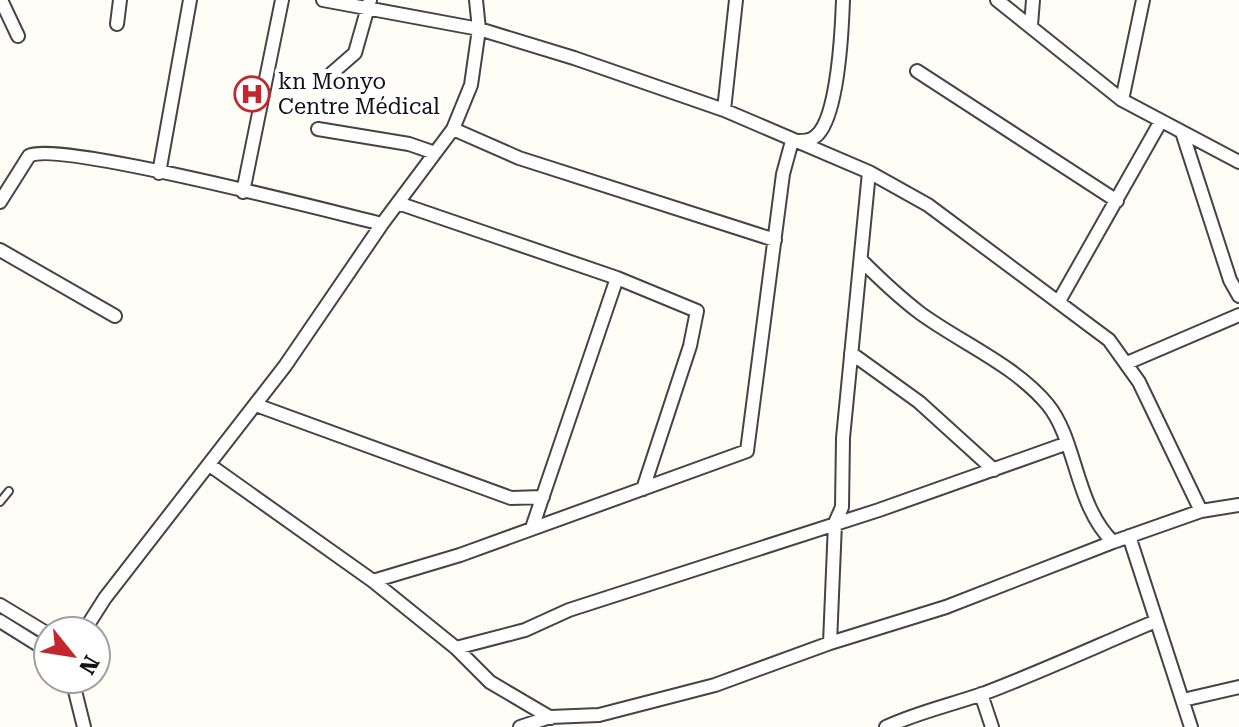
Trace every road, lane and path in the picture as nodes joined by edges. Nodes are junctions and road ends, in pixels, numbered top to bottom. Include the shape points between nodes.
1 (1, 0) edge
2 (120, 0) edge
3 (190, 0) edge
4 (282, 0) edge
5 (323, 0) edge
6 (476, 0) edge
7 (736, 0) edge
8 (843, 0) edge
9 (997, 0) edge
10 (1033, 0) edge
11 (1143, 0) edge
12 (368, 5) edge
13 (117, 24) dead end
14 (1031, 25) junction
15 (479, 29) junction
16 (18, 36) dead end
17 (917, 71) dead end
18 (332, 73) dead end
19 (1122, 100) junction
20 (724, 110) junction
21 (1161, 121) junction
22 (318, 129) dead end
23 (453, 129) junction
24 (1183, 135) junction
25 (792, 141) junction
26 (435, 153) junction
27 (1239, 162) edge
28 (869, 172) junction
29 (159, 173) junction
30 (243, 192) junction
31 (1117, 201) junction
32 (0, 202) edge
33 (398, 203) junction
34 (382, 224) junction
35 (775, 240) junction
36 (0, 250) edge
37 (861, 260) junction
38 (617, 278) junction
39 (1239, 296) edge
40 (1059, 301) junction
41 (1239, 315) edge
42 (115, 316) dead end
43 (851, 353) junction
44 (1127, 363) junction
45 (256, 405) junction
46 (1065, 444) junction
47 (211, 466) junction
48 (994, 470) junction
49 (643, 489) junction
50 (9, 491) dead end
51 (543, 497) junction
52 (0, 502) edge
53 (1239, 505) edge
54 (1201, 511) junction
55 (835, 523) junction
56 (532, 528) junction
57 (1129, 536) junction
58 (1113, 542) junction
59 (373, 581) junction
60 (0, 605) edge
61 (94, 615) edge
62 (0, 621) edge
63 (1156, 621) junction
64 (32, 624) edge
65 (32, 641) edge
66 (830, 643) junction
67 (456, 648) junction
68 (1239, 687) edge
69 (981, 694) junction
70 (76, 695) edge
71 (1183, 700) junction
72 (553, 722) edge
73 (903, 723) edge
74 (1188, 726) edge
75 (84, 727) edge
76 (520, 727) edge
77 (886, 727) edge
78 (992, 727) edge

1 - 16 street
2 - 13 street
3 - 29 street
4 - 30 street
5 - 12 street
6 - 15 street
7 - 20 street
8 - 25 street via 838,76 824,123 808,141
9 - 14 street
10 - 14 street
11 - 19 street
12 - 15 street
12 - 18 street via 355,53
14 - 19 street
15 - 20 street
15 - 23 street via 468,97
17 - 31 street
19 - 21 street
20 - 25 street
21 - 24 street
21 - 31 street
22 - 26 street
23 - 26 street
23 - 35 street via 519,158
24 - 27 street
24 - 39 street
25 - 28 street
25 - 35 street
26 - 33 street
28 - 37 street
28 - 40 street via 950,219
29 - 30 street
29 - 32 street via 35,152
30 - 34 street
31 - 40 street
33 - 34 street
33 - 38 street
34 - 45 street
35 - 49 street via 749,448
36 - 42 street
37 - 43 street
37 - 46 street via 920,313 1023,382 1048,405
38 - 49 street via 695,308 699,315
38 - 51 street
40 - 44 street via 1109,340
41 - 44 street
43 - 48 street via 919,402
43 - 55 street via 842,507
44 - 54 street
45 - 47 street
45 - 51 street via 511,498
46 - 48 street
46 - 58 street via 1077,481
47 - 59 street
47 - 61 street
48 - 55 street
49 - 56 street
50 - 52 lane
51 - 56 street
53 - 54 street
54 - 57 street
55 - 66 street
55 - 67 street via 582,605 525,630
56 - 59 street
57 - 58 street
57 - 63 street
58 - 66 street via 946,607
59 - 67 street
60 - 64 street
62 - 65 street
63 - 69 street
63 - 71 street
66 - 72 street via 715,685
67 - 72 street via 490,682
68 - 71 street
69 - 73 street
69 - 78 street
70 - 75 street
71 - 74 street
72 - 76 street
73 - 77 street

